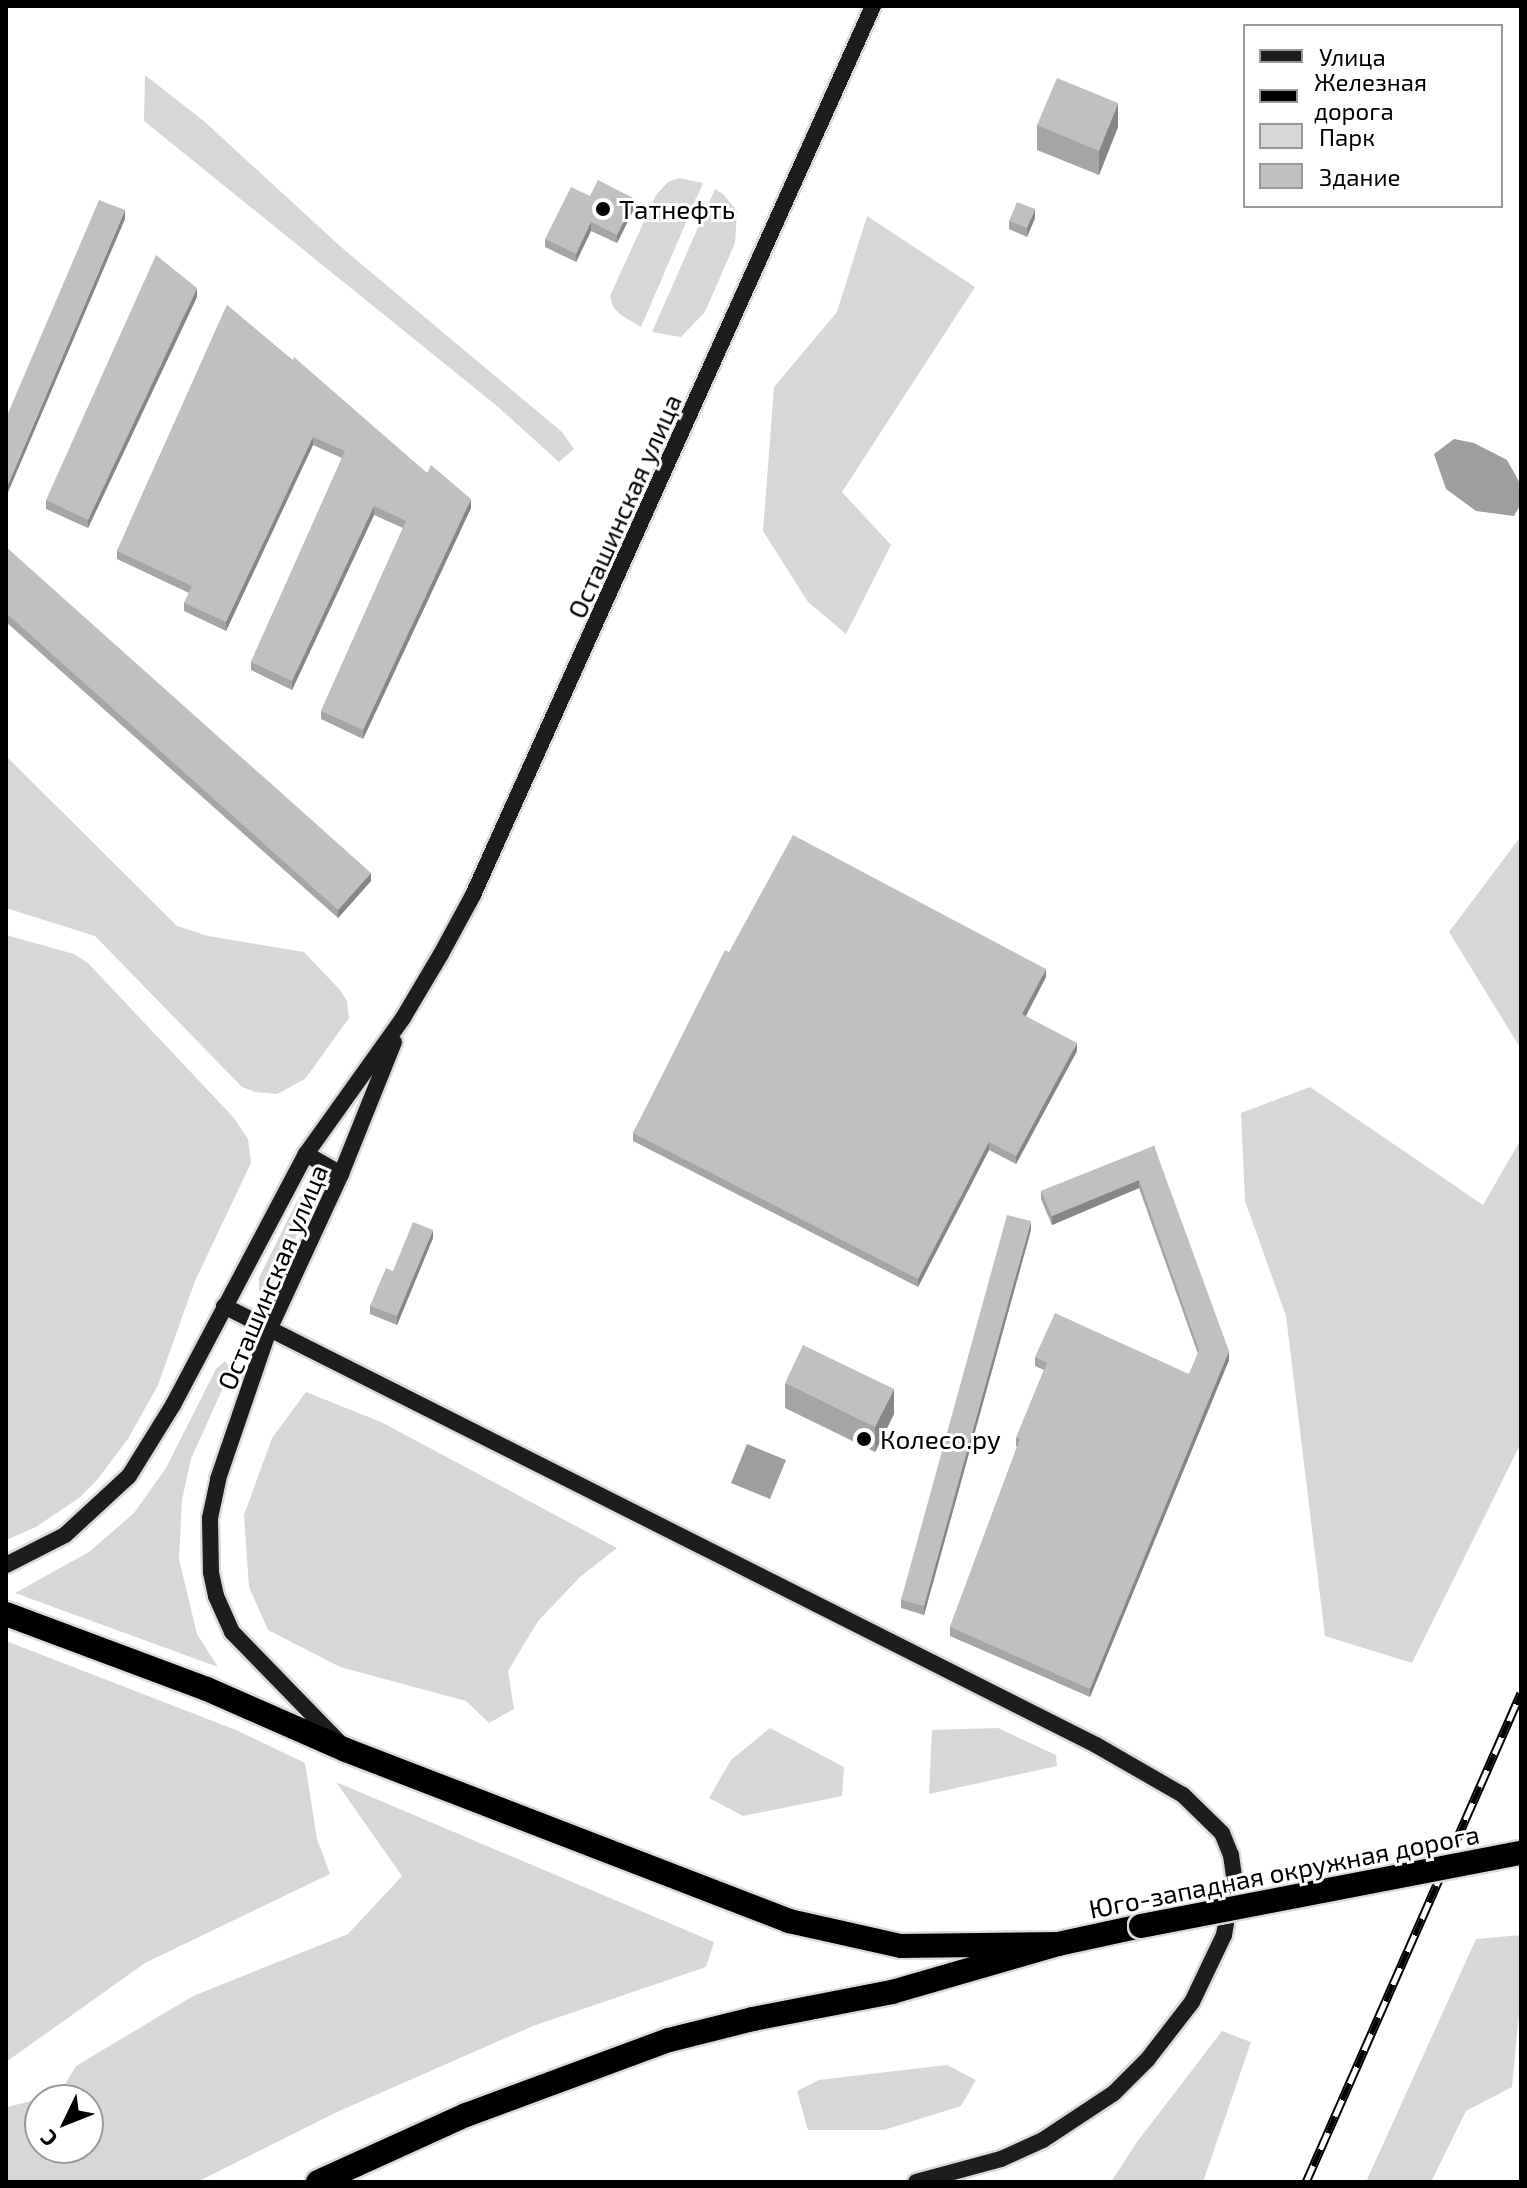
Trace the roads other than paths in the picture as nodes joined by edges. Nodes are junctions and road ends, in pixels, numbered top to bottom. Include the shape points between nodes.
1 (873, 6) edge
2 (403, 1018) junction
3 (306, 1154) junction
4 (341, 1174) junction
5 (224, 1306) junction
6 (269, 1330) junction
7 (6, 1565) edge
8 (6, 1614) edge
9 (346, 1750) junction
10 (1521, 1853) edge
11 (1058, 1944) junction
12 (318, 2182) edge
13 (916, 2182) edge

1 - 2 street, Осташинская улица via 473,895
2 - 3 street, Осташинская улица
2 - 4 street, Осташинская улица
3 - 4 street
3 - 5 street, Осташинская улица
4 - 6 street, Осташинская улица
5 - 6 street
5 - 7 street, Осташинская улица via 129,1476 65,1535
6 - 9 street, Осташинская улица via 218,1479 210,1518 211,1572 232,1632
6 - 13 street via 1096,1745 1183,1795 1222,1833 1231,1855 1234,1895 1212,1966 1167,2036 1114,2093 1043,2140 1001,2159
8 - 9 highway via 207,1689
9 - 11 highway via 789,1921 901,1946
10 - 11 highway, Юго-западная окружная дорога, bridge
11 - 12 highway via 892,1992 753,2019 643,2048 466,2115

